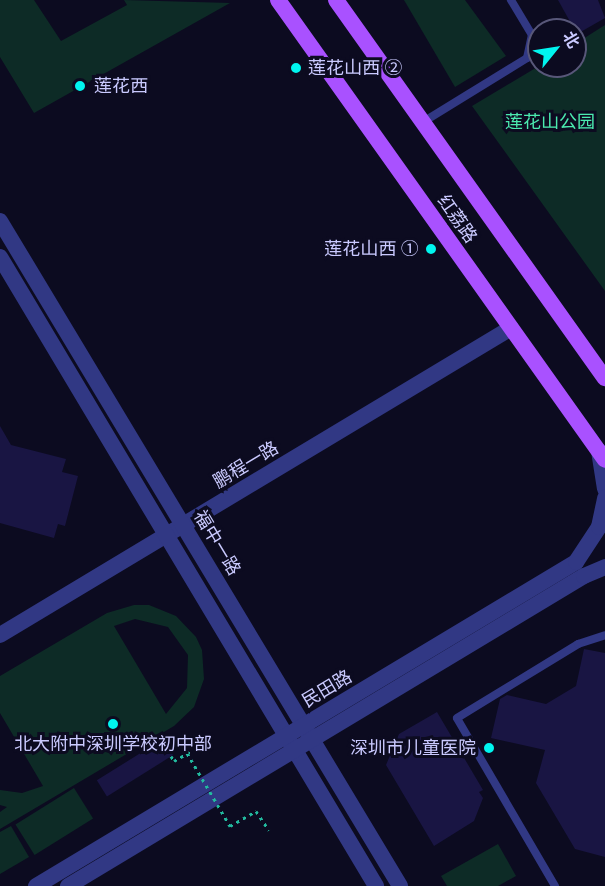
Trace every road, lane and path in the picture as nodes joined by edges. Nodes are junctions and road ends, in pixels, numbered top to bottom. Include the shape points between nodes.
1 (278, 0) edge
2 (336, 0) edge
3 (511, 0) edge
4 (423, 122) junction
5 (0, 221) edge
6 (0, 257) edge
7 (511, 328) junction
8 (605, 378) edge
9 (602, 456) edge
10 (605, 489) edge
11 (605, 498) edge
12 (183, 525) junction
13 (166, 536) junction
14 (605, 567) edge
15 (0, 635) edge
16 (605, 635) edge
17 (308, 733) junction
18 (208, 741) dead end
19 (290, 743) junction
20 (187, 753) junction
21 (171, 756) dead end
22 (269, 830) dead end
23 (36, 886) edge
24 (69, 886) edge
25 (376, 886) edge
26 (400, 886) edge
27 (555, 886) edge

1 - 7 main road, 红荔路
2 - 4 main road, 红荔路
3 - 4 lane via 532,35 527,58
4 - 8 main road, 红荔路
5 - 12 street, 福中一路
6 - 13 street
7 - 9 main road, 红荔路
7 - 12 street, 鹏程一路
9 - 10 street
11 - 17 street, 民田路 via 599,527 576,562
12 - 13 street, 鹏程一路
12 - 17 street, 福中一路
13 - 15 street, 鹏程一路
13 - 19 street
14 - 17 street, 民田路
16 - 27 lane via 578,644 457,718
17 - 19 street, 民田路
17 - 26 street, 福中一路
18 - 20 path
19 - 23 street, 民田路
19 - 24 street, 民田路
19 - 25 street
20 - 21 path via 174,761
20 - 22 path, bridge via 230,826 256,811

